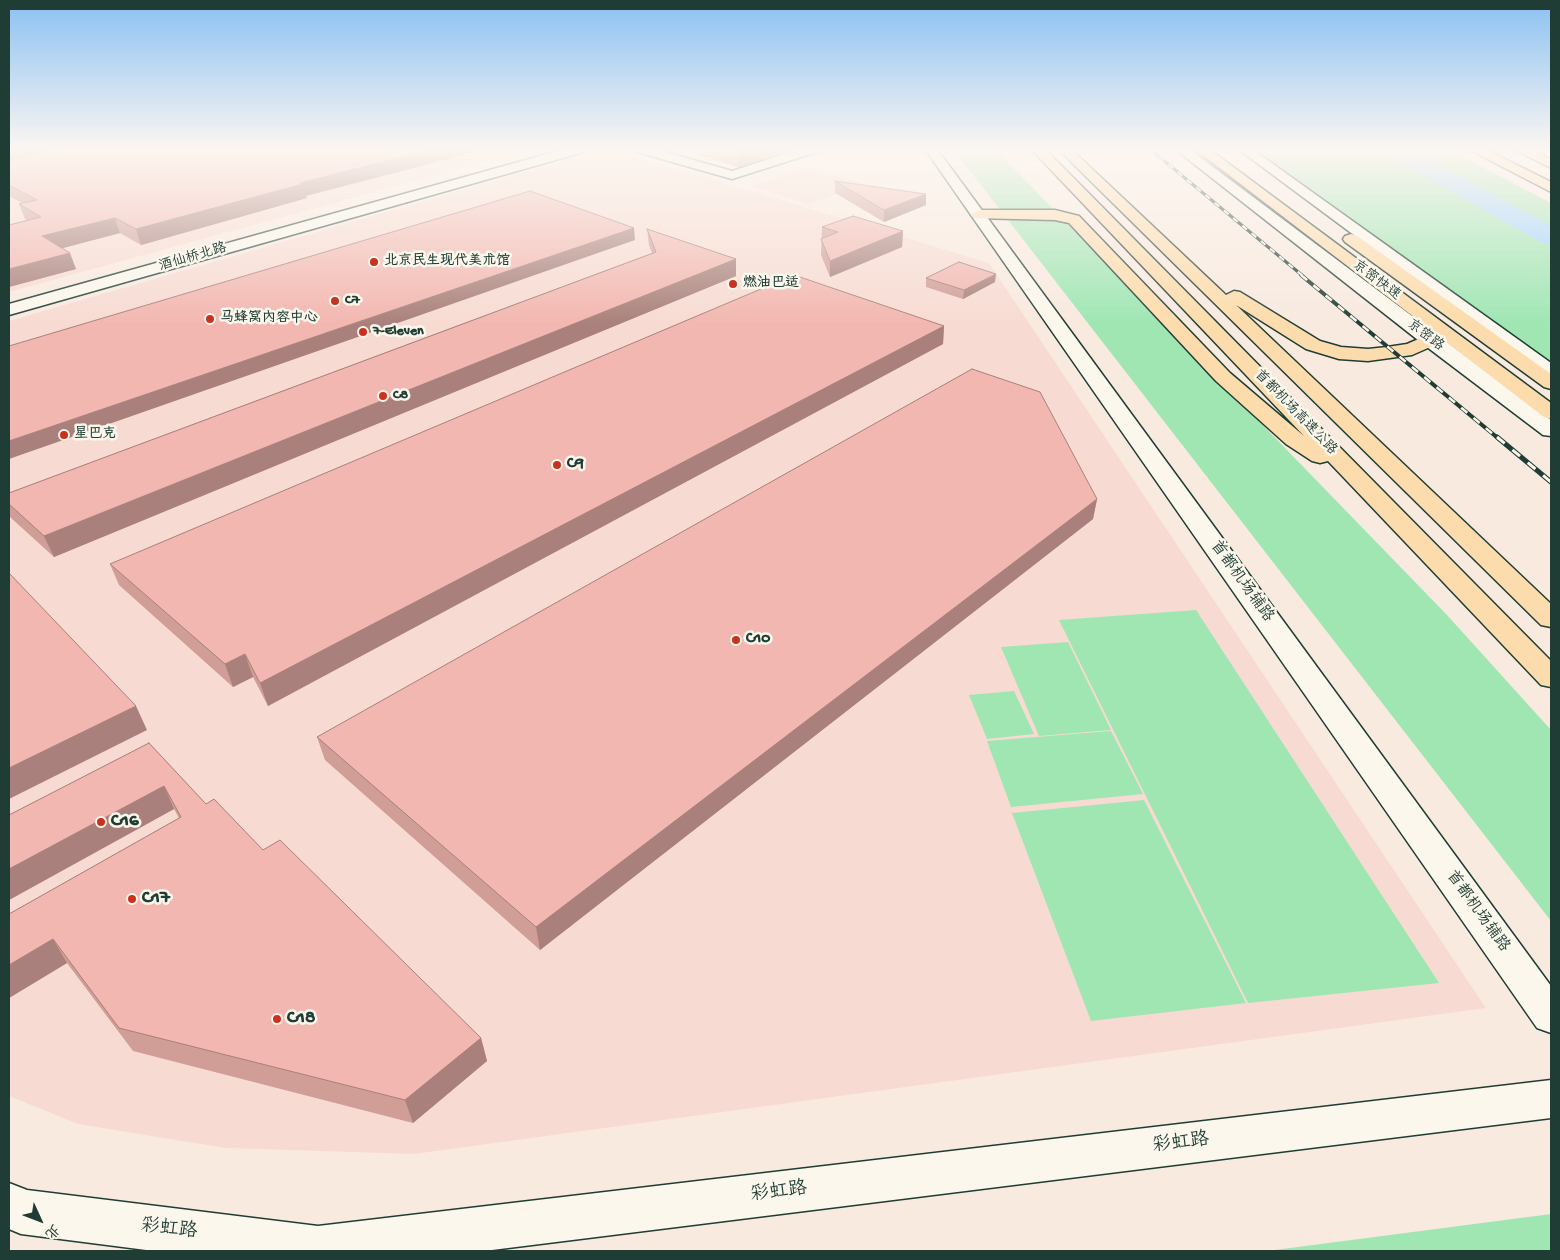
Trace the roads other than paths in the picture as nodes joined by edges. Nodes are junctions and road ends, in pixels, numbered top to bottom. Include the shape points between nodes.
1 (348, 208) edge
2 (371, 208) edge
3 (973, 208) edge
4 (1095, 208) edge
5 (1124, 208) edge
6 (1258, 208) edge
7 (1279, 208) edge
8 (1307, 208) edge
9 (1325, 208) edge
10 (979, 216) junction
11 (1163, 246) junction
12 (9, 302) edge
13 (9, 310) edge
14 (1430, 340) junction
15 (1551, 372) edge
16 (1551, 383) edge
17 (1551, 413) edge
18 (1551, 430) edge
19 (1365, 485) junction
20 (1551, 619) edge
21 (1551, 678) edge
22 (1551, 1016) edge
23 (1551, 1099) edge
24 (9, 1205) edge
25 (318, 1250) edge

1 - 12 main road, 酒仙桥北路
2 - 13 main road, 酒仙桥北路
3 - 10 main road, 首都机场辅路
4 - 19 main road, 首都机场高速公路
5 - 11 main road, 首都机场高速公路
6 - 14 main road, 京密路
7 - 17 main road, 京密快速
8 - 16 main road, 京密快速
9 - 15 main road
10 - 19 main road via 1055,215 1074,219 1223,377 1294,439
10 - 22 main road, 首都机场辅路
11 - 14 main road via 1254,310 1313,345 1339,353 1368,355 1412,348
11 - 20 main road, 首都机场高速公路
14 - 18 main road, 京密路
19 - 21 main road, 首都机场高速公路
23 - 25 main road, 彩虹路
24 - 25 main road, 彩虹路 via 21,1212

